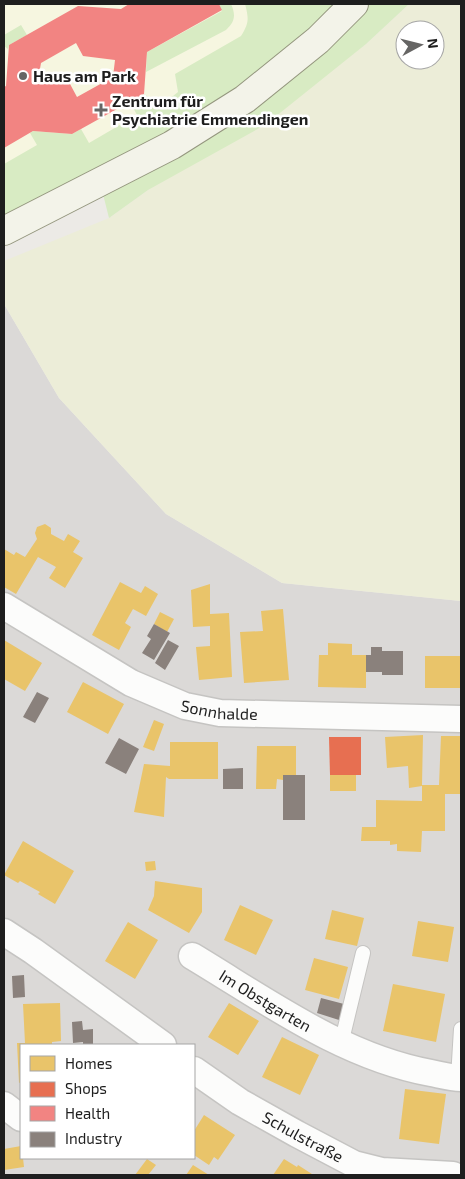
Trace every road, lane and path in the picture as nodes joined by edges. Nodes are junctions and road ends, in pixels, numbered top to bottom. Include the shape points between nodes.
1 (354, 4) edge
2 (4, 231) edge
3 (4, 606) edge
4 (461, 719) edge
5 (4, 932) edge
6 (363, 953) dead end
7 (192, 956) dead end
8 (461, 1029) edge
9 (162, 1044) edge
10 (341, 1044) junction
11 (195, 1071) edge
12 (460, 1078) edge
13 (4, 1104) edge
14 (20, 1117) edge
15 (453, 1175) edge

1 - 2 street via 318,40 245,99 172,145
3 - 4 street, Sonnhalde via 131,683 186,706 220,714
5 - 9 street
6 - 10 lane
7 - 10 street, Im Obstgarten
8 - 12 lane, Im Obstgarten
10 - 12 street, Im Obstgarten via 393,1064
11 - 15 street, Schulstraße via 240,1102 354,1164 382,1171
13 - 14 street

